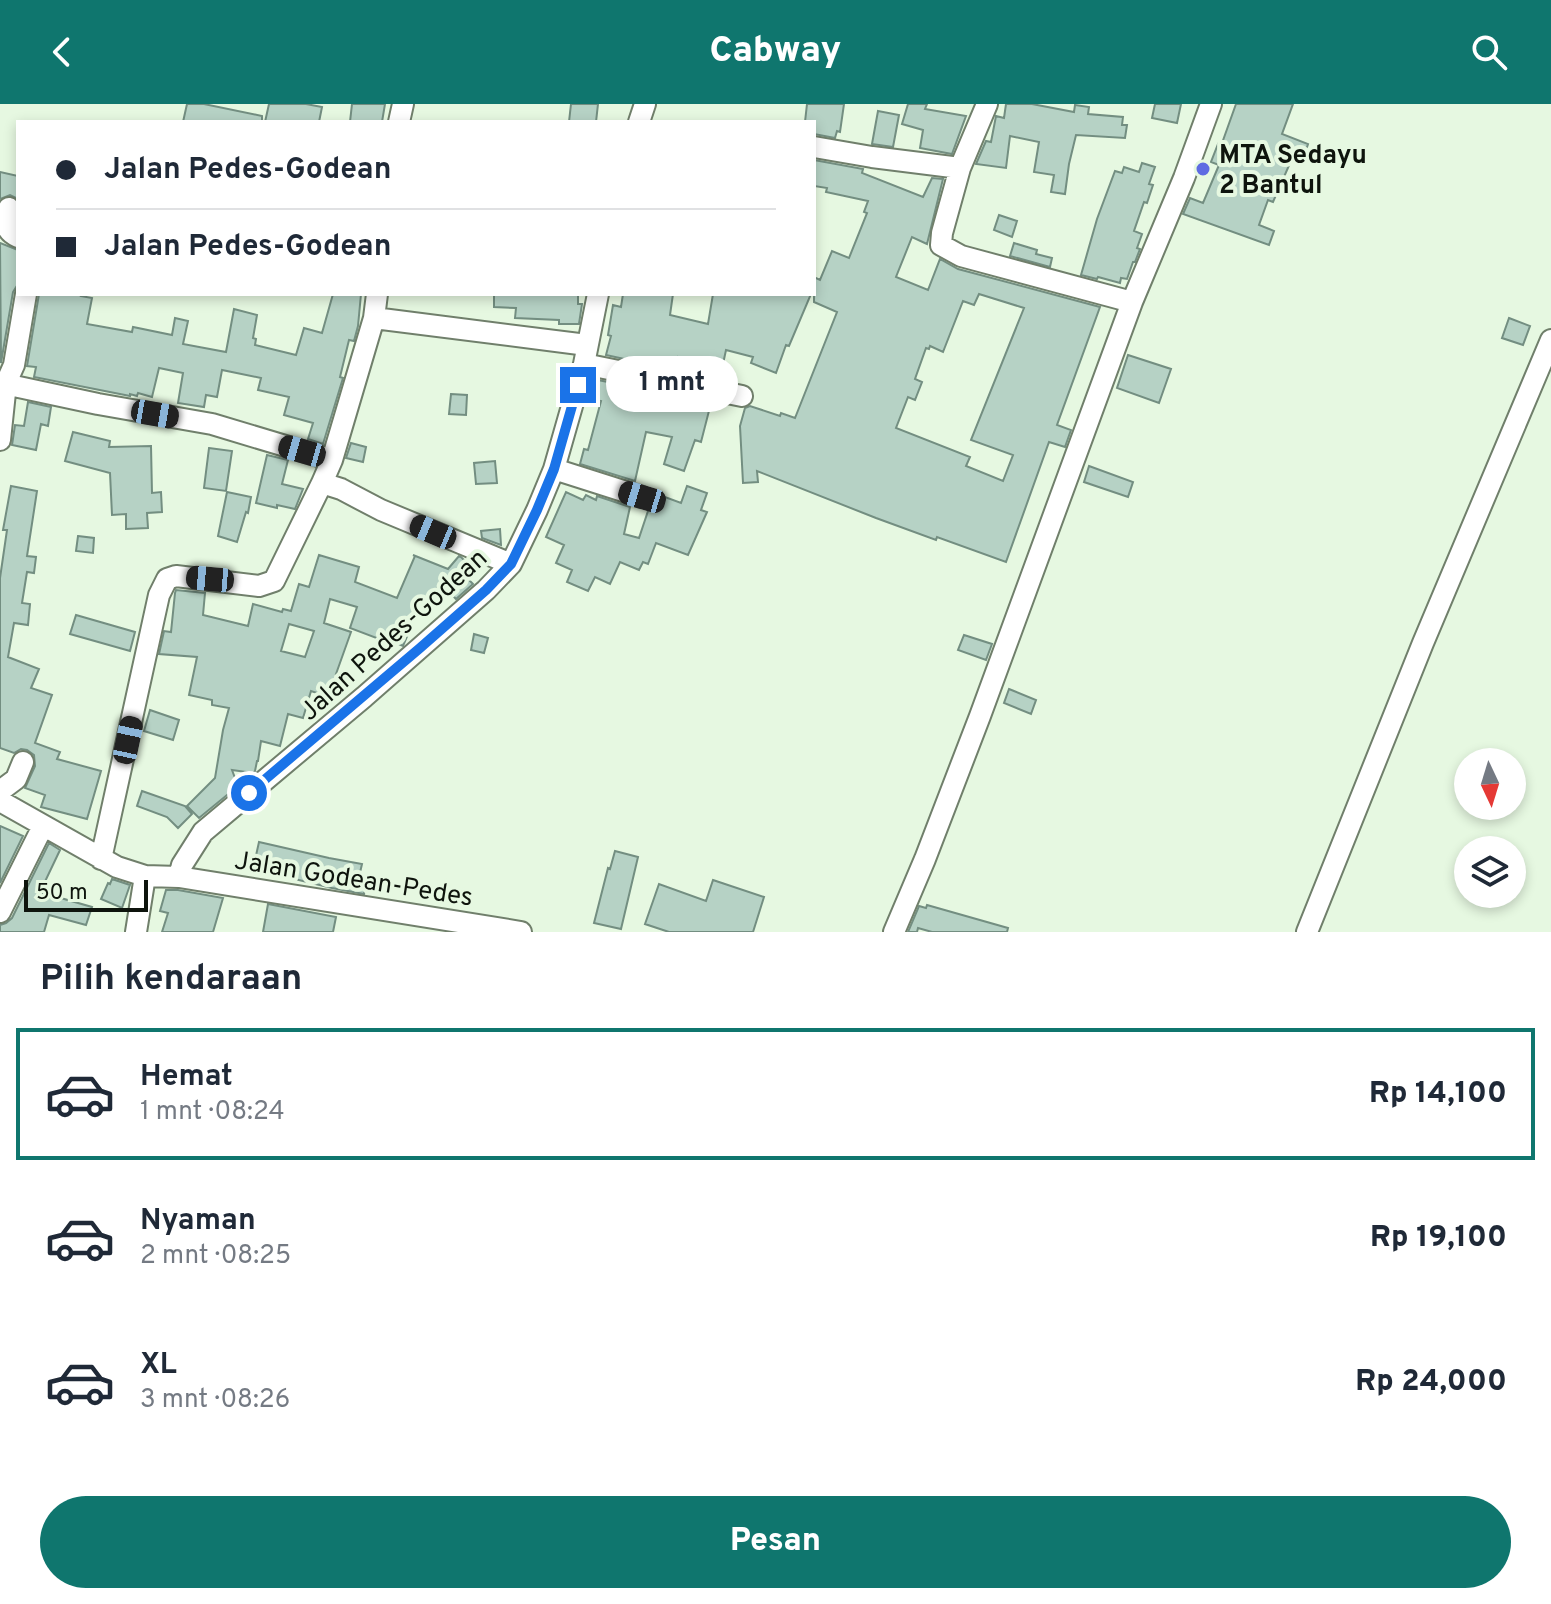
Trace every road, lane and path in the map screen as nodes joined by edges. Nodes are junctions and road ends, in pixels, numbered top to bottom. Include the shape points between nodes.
1 (987, 104) edge
2 (1211, 104) edge
3 (816, 147) edge
4 (960, 168) junction
5 (9, 208) dead end
6 (16, 236) edge
7 (26, 296) edge
8 (377, 296) edge
9 (598, 296) edge
10 (1132, 302) junction
11 (374, 318) junction
12 (1551, 340) edge
13 (585, 354) junction
14 (3, 383) edge
15 (734, 395) dead end
16 (0, 440) edge
17 (332, 460) junction
18 (554, 469) junction
19 (322, 483) junction
20 (642, 497) dead end
21 (511, 564) junction
22 (23, 762) dead end
23 (0, 791) edge
24 (0, 801) edge
25 (43, 826) junction
26 (101, 859) junction
27 (145, 876) junction
28 (179, 877) junction
29 (0, 912) edge
30 (136, 932) edge
31 (521, 932) edge
32 (894, 932) edge
33 (1307, 932) edge

1 - 4 street
2 - 10 street
3 - 4 street
4 - 10 street via 940,241 943,248
5 - 6 street via 8,230
7 - 14 street via 14,365
8 - 11 street
9 - 13 street, Jalan Pedes-Godean
10 - 32 street via 980,716
11 - 13 street
11 - 17 street
12 - 33 street
13 - 15 street
13 - 18 street, Jalan Pedes-Godean
14 - 16 street
14 - 17 street via 212,424
17 - 19 street
18 - 20 street
18 - 21 street, Jalan Pedes-Godean
19 - 21 street
19 - 26 street via 274,581 259,586 167,579 159,595
21 - 28 street, Jalan Pedes-Godean via 203,832
22 - 23 street via 16,779
24 - 25 street, Jalan Godean-Pedes
25 - 26 street, Jalan Godean-Pedes
25 - 29 street
26 - 27 street, Jalan Godean-Pedes
27 - 28 street, Jalan Godean-Pedes
27 - 30 street
28 - 31 street, Jalan Godean-Pedes

